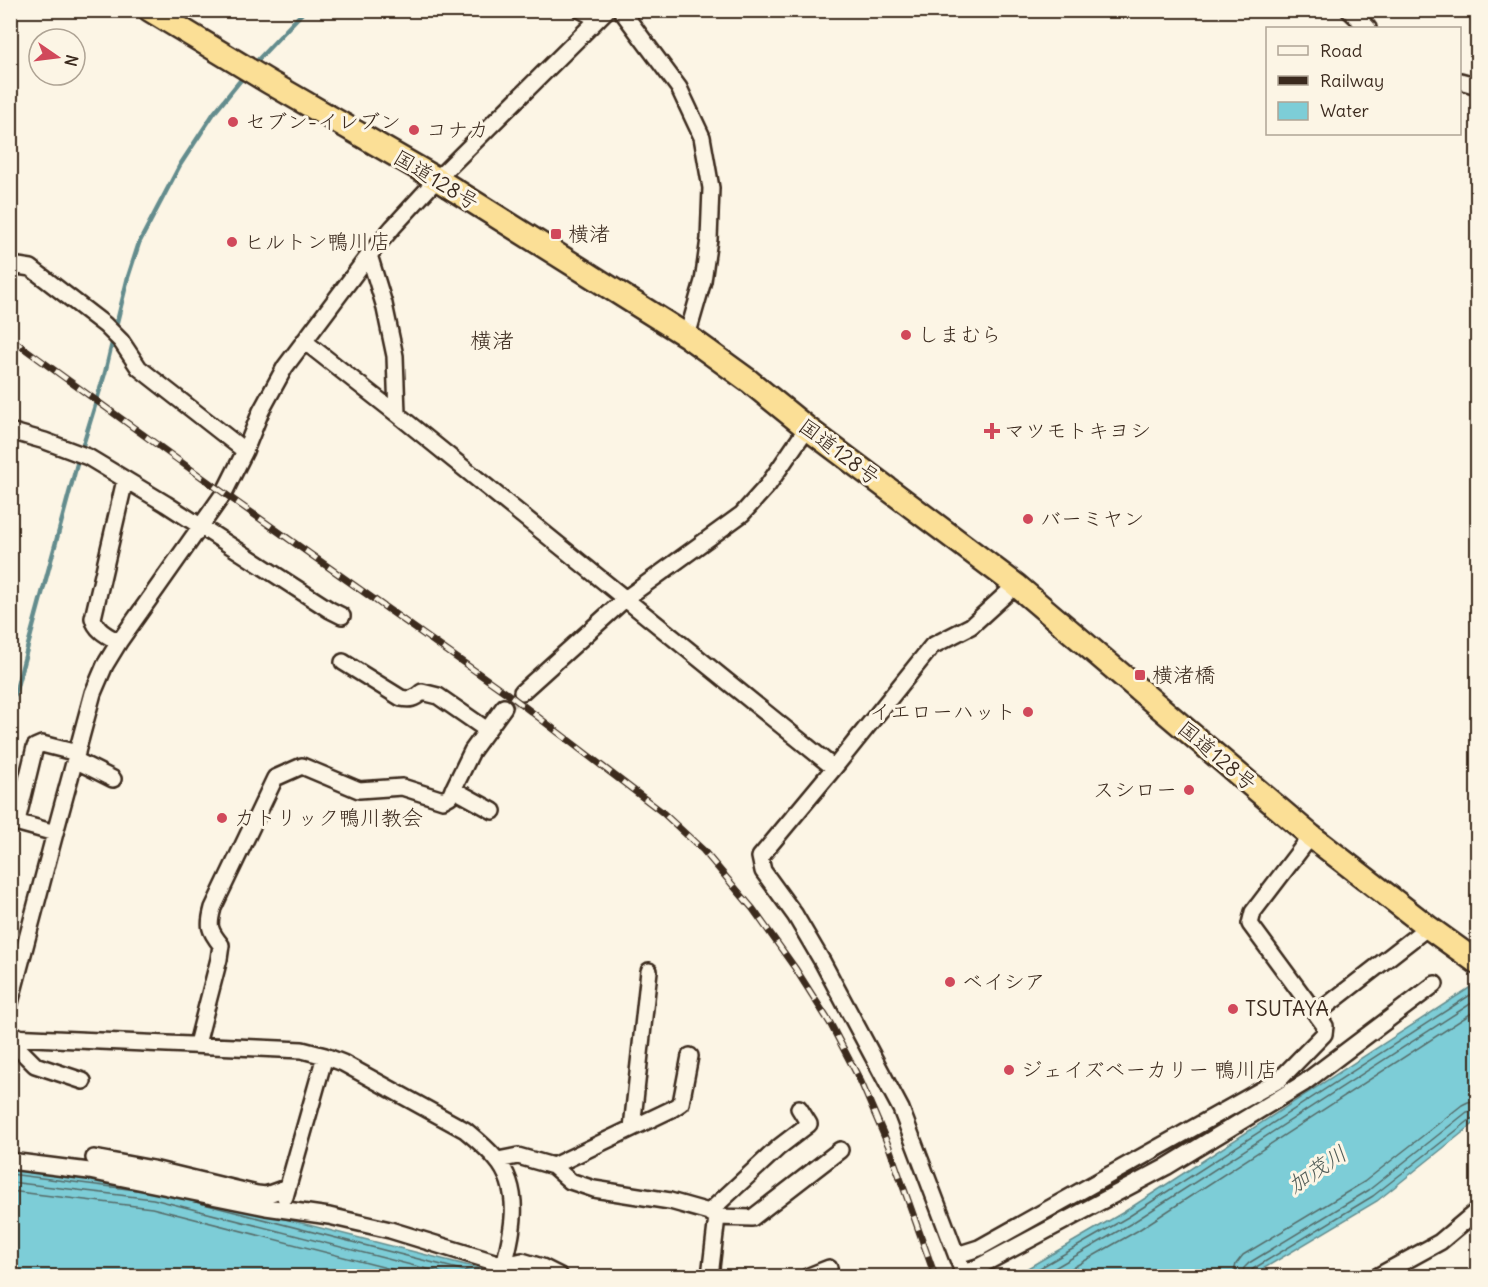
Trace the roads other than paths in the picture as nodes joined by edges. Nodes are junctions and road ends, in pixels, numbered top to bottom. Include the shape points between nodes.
1 (150, 10) edge
2 (581, 10) edge
3 (621, 10) edge
4 (1349, 10) edge
5 (603, 15) edge
6 (1367, 27) edge
7 (1461, 81) edge
8 (1478, 86) edge
9 (437, 179) junction
10 (369, 255) junction
11 (10, 267) edge
12 (687, 336) junction
13 (304, 340) junction
14 (397, 414) junction
15 (807, 428) junction
16 (10, 431) edge
17 (246, 451) junction
18 (125, 480) junction
19 (201, 527) junction
20 (1016, 585) junction
21 (625, 599) junction
22 (342, 616) dead end
23 (119, 642) junction
24 (343, 662) dead end
25 (522, 692) tunnel mouth
26 (504, 707) tunnel mouth
27 (487, 729) junction
28 (76, 756) junction
29 (834, 768) junction
30 (113, 778) dead end
31 (453, 789) junction
32 (493, 811) dead end
33 (55, 833) junction
34 (1311, 836) junction
35 (1428, 927) junction
36 (1478, 963) edge
37 (649, 971) dead end
38 (1435, 984) dead end
39 (10, 1003) edge
40 (1316, 1014) junction
41 (14, 1036) edge
42 (197, 1044) junction
43 (325, 1056) junction
44 (690, 1056) dead end
45 (83, 1081) dead end
46 (799, 1108) dead end
47 (632, 1128) junction
48 (840, 1150) dead end
49 (94, 1158) dead end
50 (498, 1160) junction
51 (10, 1161) edge
52 (553, 1166) junction
53 (288, 1187) junction
54 (281, 1209) junction
55 (1478, 1210) edge
56 (713, 1214) junction
57 (957, 1255) junction
58 (829, 1268) dead end
59 (503, 1270) edge
60 (560, 1276) edge
61 (710, 1276) edge
62 (809, 1276) edge
63 (962, 1276) edge
64 (1378, 1276) edge

1 - 9 highway, 国道128号
2 - 5 street
3 - 12 street via 679,88 702,137 711,188 709,239 703,281
4 - 6 street
5 - 9 street
7 - 8 street
9 - 10 street
9 - 12 highway, 国道128号
10 - 13 street
10 - 14 street via 395,356
11 - 17 street via 31,268 105,325 139,368
12 - 15 highway, 国道128号
13 - 14 street
13 - 17 street via 261,411
14 - 21 street
15 - 20 highway, 国道128号
15 - 21 street via 768,485 742,514
16 - 18 street via 88,457
17 - 19 street
18 - 19 street
18 - 23 street via 93,618 99,630
19 - 22 street
19 - 23 street
20 - 29 street via 971,626 932,646
20 - 34 highway, 国道128号
21 - 25 street
21 - 29 street
23 - 28 street via 93,693
24 - 27 street via 401,698 409,700 422,692 438,696
26 - 27 street
27 - 31 street
28 - 30 street
28 - 33 street
28 - 33 street via 42,744 35,747 16,818 19,823
29 - 57 street via 760,857 763,871 795,915 901,1109
31 - 32 street
31 - 42 street via 443,800 402,787 359,790 302,766 275,778 213,908 209,922 221,945
33 - 39 street
34 - 35 highway, 国道128号
34 - 40 street via 1253,912 1250,924
35 - 36 highway, 国道128号
35 - 40 street
37 - 47 street
38 - 63 street via 1304,1083 1166,1167
40 - 57 street via 1325,1026 1324,1034 1279,1080 979,1248
41 - 42 street
41 - 45 street via 18,1048 35,1065
42 - 43 street via 302,1050
43 - 50 street via 465,1130
43 - 53 street
44 - 47 street via 681,1103
46 - 56 street via 809,1124 779,1147
47 - 52 street
48 - 56 street via 752,1218
49 - 53 street via 257,1194 267,1195
50 - 52 street via 518,1156
50 - 59 street via 513,1196 514,1213
51 - 54 street via 90,1172
52 - 56 street via 570,1181 594,1189 669,1201
53 - 54 street
54 - 59 street via 390,1230
55 - 64 street via 1440,1242
56 - 61 street
57 - 63 street
58 - 62 street
59 - 60 street via 522,1261

